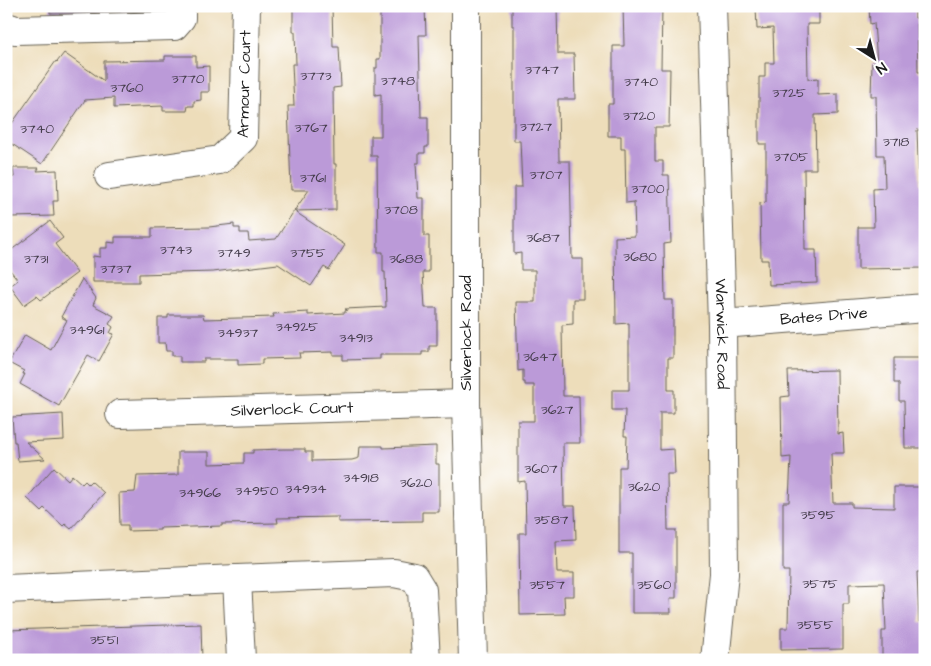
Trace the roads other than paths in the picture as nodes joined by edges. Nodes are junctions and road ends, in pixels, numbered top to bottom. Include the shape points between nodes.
1 (181, 6) edge
2 (246, 6) edge
3 (466, 6) edge
4 (712, 6) edge
5 (9, 21) edge
6 (109, 176) dead end
7 (925, 308) edge
8 (722, 324) junction
9 (466, 404) junction
10 (120, 414) dead end
11 (237, 579) junction
12 (6, 590) edge
13 (241, 660) edge
14 (426, 660) edge
15 (473, 660) edge
16 (715, 660) edge

1 - 5 street via 181,18 174,26 15,30
2 - 6 street, Armour Court via 243,138 220,160
3 - 9 street, Silverlock Road
4 - 8 street, Warwick Road
7 - 8 street, Bates Drive
8 - 16 street, Warwick Road via 724,574
9 - 10 street, Silverlock Court
9 - 15 street, Silverlock Road
11 - 12 street
11 - 13 street
11 - 14 street via 394,573 414,577 422,590

